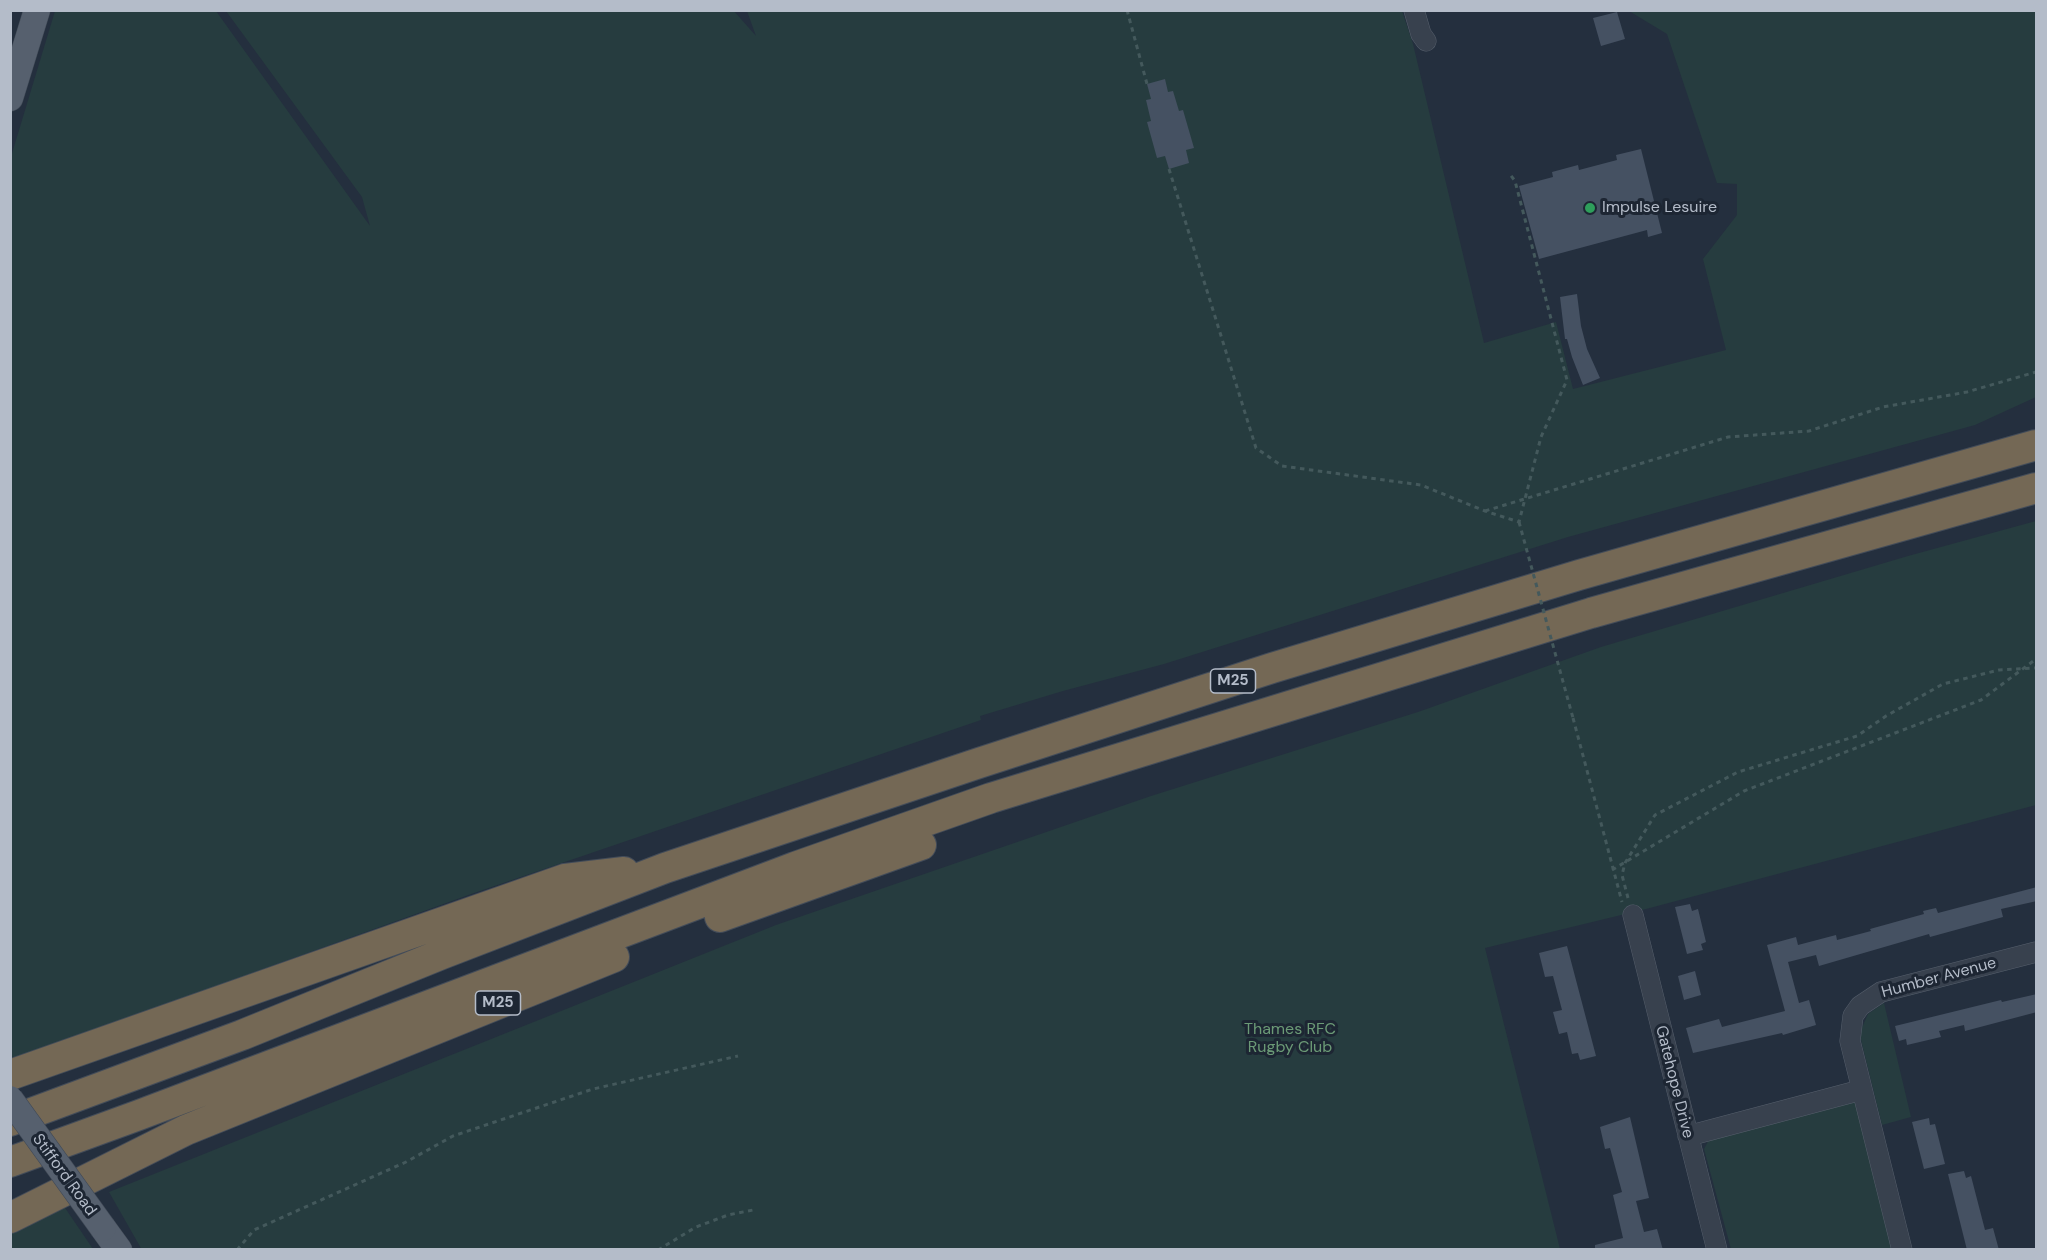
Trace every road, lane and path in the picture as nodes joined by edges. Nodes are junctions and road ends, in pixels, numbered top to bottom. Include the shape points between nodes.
1 (37, 10) edge
2 (1127, 10) edge
3 (1414, 10) edge
4 (1426, 41) dead end
5 (1147, 84) dead end
6 (10, 98) edge
7 (1168, 169) dead end
8 (1509, 173) dead end
9 (2037, 372) edge
10 (2037, 445) edge
11 (2037, 488) edge
12 (1524, 500) junction
13 (1485, 511) junction
14 (1520, 522) junction
15 (2037, 659) edge
16 (2037, 668) edge
17 (2024, 669) junction
18 (1286, 707) junction
19 (1625, 862) junction
20 (665, 868) junction
21 (1612, 870) junction
22 (1628, 911) junction
23 (2037, 952) edge
24 (442, 954) junction
25 (738, 1056) dead end
26 (271, 1065) junction
27 (10, 1075) edge
28 (10, 1089) edge
29 (1862, 1090) junction
30 (10, 1099) edge
31 (10, 1121) edge
32 (1688, 1136) junction
33 (10, 1162) edge
34 (10, 1200) edge
35 (753, 1210) dead end
36 (10, 1218) edge
37 (119, 1250) edge
38 (237, 1250) edge
39 (658, 1250) edge
40 (1717, 1250) edge
41 (1902, 1250) edge

1 - 6 main road
2 - 5 path
3 - 4 street via 1420,34
7 - 13 path via 1256,448 1282,466 1421,485
8 - 12 path via 1515,182 1567,380 1541,437
9 - 12 path via 1967,392 1883,407 1809,430 1728,437
10 - 20 highway, M25 via 1415,624
11 - 18 highway, M25 via 1591,613
12 - 13 path
12 - 14 path
13 - 14 path
14 - 21 path, bridge
15 - 17 path
16 - 17 path
17 - 19 path via 1981,700 1744,791
17 - 19 path via 1999,670 1943,684 1857,736 1738,772 1655,815
18 - 26 highway, M25 via 991,798
18 - 36 highway, M25 via 998,817 655,940 186,1130
19 - 21 path
19 - 22 path via 1622,875
20 - 24 highway, M25
20 - 27 highway, M25 via 565,879
21 - 22 path
22 - 32 street, Gatehope Drive
23 - 29 street, Humber Avenue via 1870,998 1853,1016 1850,1034
24 - 28 highway, M25
24 - 31 highway, M25 via 242,1035
25 - 38 path via 593,1089 453,1136 406,1162 254,1230
26 - 33 highway, M25
26 - 34 highway, M25
29 - 32 street
29 - 41 street, Humber Avenue
30 - 37 main road, Stifford Road, bridge
32 - 40 street, Gatehope Drive
35 - 39 path via 696,1227

